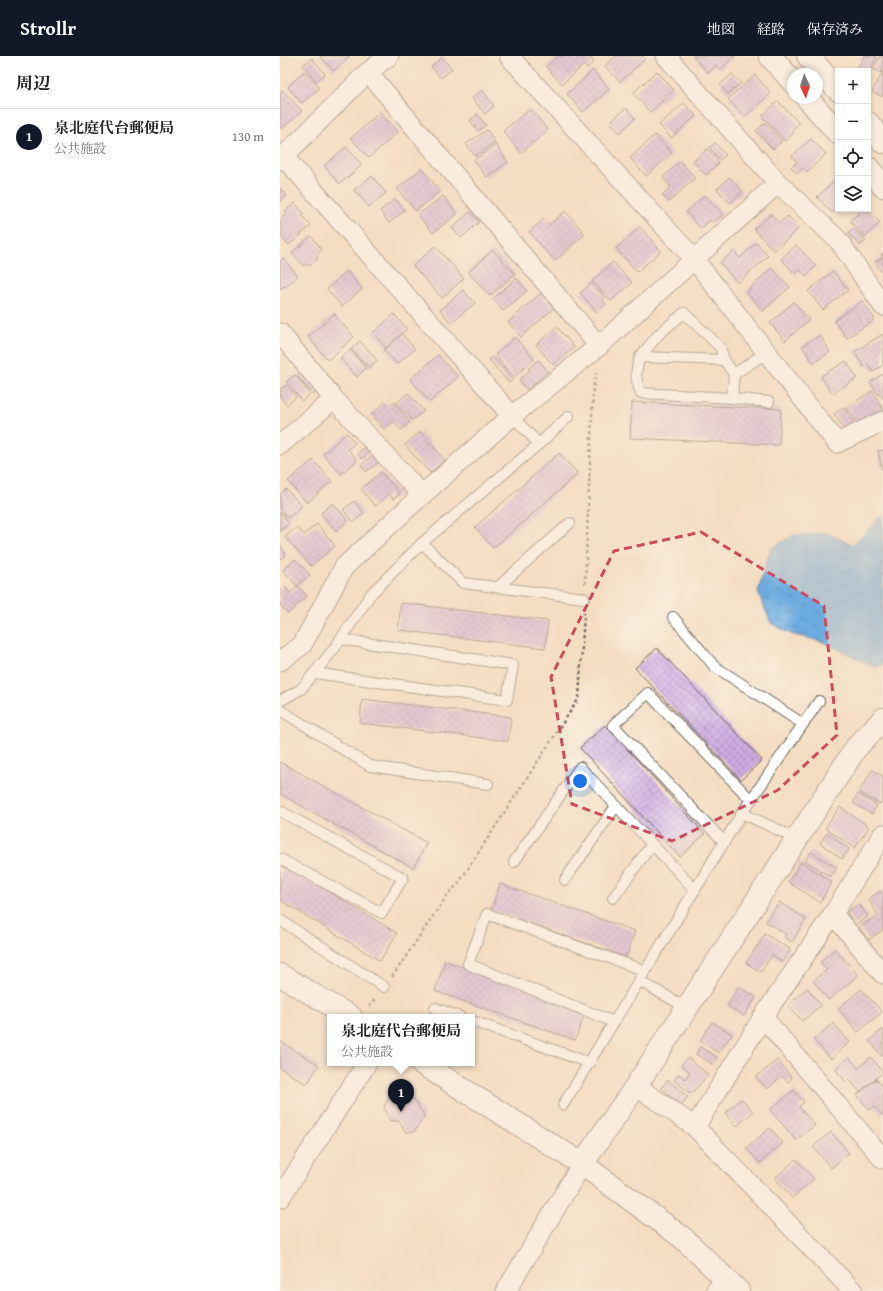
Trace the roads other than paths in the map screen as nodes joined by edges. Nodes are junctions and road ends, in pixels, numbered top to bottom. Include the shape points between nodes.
1 (389, 56) edge
2 (509, 56) edge
3 (666, 56) edge
4 (770, 56) edge
5 (808, 56) edge
6 (368, 72) junction
7 (787, 75) edge
8 (835, 87) edge
9 (812, 104) edge
10 (871, 127) edge
11 (835, 130) edge
12 (883, 142) edge
13 (282, 158) edge
14 (871, 172) edge
15 (778, 183) junction
16 (883, 186) edge
17 (694, 259) junction
18 (883, 306) edge
19 (280, 333) edge
20 (600, 346) junction
21 (767, 352) junction
22 (640, 357) junction
23 (724, 360) junction
24 (734, 374) junction
25 (732, 398) junction
26 (334, 399) junction
27 (769, 402) dead end
28 (512, 416) junction
29 (569, 416) dead end
30 (883, 421) edge
31 (539, 444) junction
32 (280, 445) edge
33 (422, 495) junction
34 (570, 523) dead end
35 (422, 543) junction
36 (498, 587) junction
37 (584, 598) road end
38 (673, 617) dead end
39 (340, 639) junction
40 (280, 660) edge
41 (314, 673) junction
42 (280, 701) edge
43 (819, 701) dead end
44 (280, 710) edge
45 (883, 719) edge
46 (803, 724) junction
47 (488, 784) dead end
48 (751, 800) junction
49 (616, 806) junction
50 (280, 811) edge
51 (742, 813) junction
52 (883, 834) edge
53 (797, 839) junction
54 (724, 842) junction
55 (652, 844) junction
56 (280, 859) edge
57 (514, 862) dead end
58 (565, 880) dead end
59 (695, 890) junction
60 (613, 898) dead end
61 (833, 914) junction
62 (280, 920) edge
63 (646, 971) junction
64 (883, 974) edge
65 (280, 975) edge
66 (640, 981) junction
67 (387, 984) road end
68 (435, 1008) dead end
69 (687, 1008) junction
70 (346, 1014) edge
71 (452, 1014) edge
72 (762, 1017) junction
73 (475, 1022) edge
74 (614, 1022) junction
75 (590, 1063) junction
76 (365, 1066) edge
77 (426, 1066) edge
78 (636, 1086) junction
79 (563, 1105) dead end
80 (695, 1127) junction
81 (883, 1159) edge
82 (582, 1164) junction
83 (280, 1198) edge
84 (727, 1287) edge
85 (506, 1291) edge
86 (853, 1291) edge

1 - 6 street
2 - 17 street
3 - 15 street
4 - 7 street
5 - 8 street
6 - 13 street
6 - 20 street
9 - 11 street
10 - 12 street
13 - 28 street
14 - 16 street
15 - 17 street
15 - 18 street via 838,241
17 - 20 street
17 - 21 street
19 - 26 street
20 - 28 street
21 - 24 lane
21 - 30 street via 837,443
22 - 23 lane
22 - 23 lane via 659,334 684,313 720,347
22 - 25 lane via 636,369 641,393
23 - 24 lane
24 - 25 lane
25 - 27 lane
26 - 32 street
26 - 33 street
28 - 31 lane
28 - 33 street
29 - 31 lane
31 - 35 lane
33 - 40 street via 344,567 302,645
34 - 36 lane
35 - 36 lane via 463,583
35 - 39 lane via 371,594
36 - 37 lane
38 - 46 lane via 714,666
39 - 41 lane
39 - 41 lane via 513,665 507,700
41 - 42 lane via 301,689
43 - 46 lane
44 - 47 lane via 370,766
45 - 53 street via 856,748
46 - 48 lane
48 - 51 lane
48 - 54 lane via 648,693 613,725
49 - 55 lane
49 - 57 lane via 580,767
49 - 58 lane
50 - 56 lane via 403,878 382,913
51 - 53 lane
51 - 54 lane
52 - 61 street
53 - 69 street
54 - 59 lane
55 - 59 lane
55 - 60 lane
59 - 63 lane
61 - 64 street
61 - 72 street
62 - 67 lane
63 - 66 lane
63 - 74 lane via 487,914 468,964
65 - 70 street
66 - 69 lane
66 - 74 lane
68 - 71 lane
69 - 78 street
72 - 80 street
72 - 81 street
73 - 75 lane
74 - 75 lane
75 - 79 lane
76 - 83 street
77 - 82 street
78 - 80 street
78 - 82 street
80 - 86 street
82 - 84 street via 683,1238
82 - 85 street

